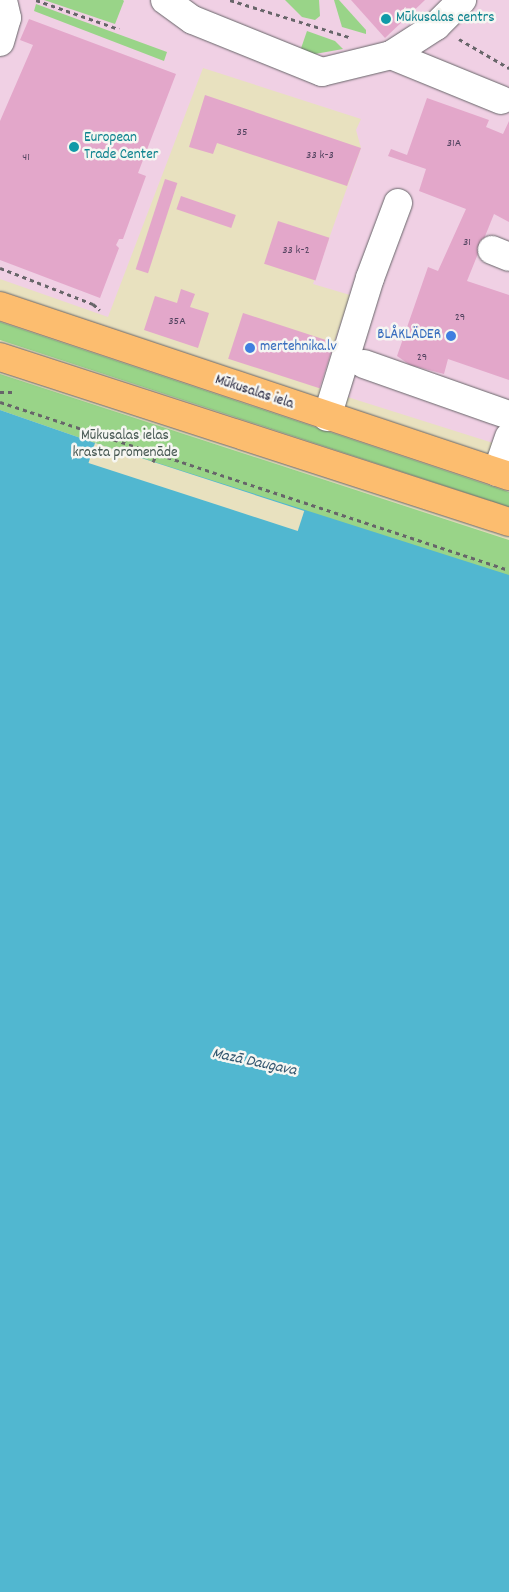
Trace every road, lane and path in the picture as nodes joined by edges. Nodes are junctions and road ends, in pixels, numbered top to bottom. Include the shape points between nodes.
1 (3, 0) edge
2 (36, 0) edge
3 (230, 0) edge
4 (462, 0) edge
5 (173, 2) edge
6 (436, 26) junction
7 (119, 30) dead end
8 (0, 42) edge
9 (383, 57) junction
10 (509, 68) edge
11 (501, 100) dead end
12 (398, 203) dead end
13 (0, 268) edge
14 (0, 306) edge
15 (101, 312) dead end
16 (0, 357) edge
17 (364, 364) dead end
18 (0, 402) edge
19 (509, 415) edge
20 (327, 417) junction
21 (509, 437) edge
22 (156, 453) junction
23 (153, 462) dead end
24 (503, 474) edge
25 (509, 522) edge
26 (509, 570) edge

1 - 8 lane via 7,18
2 - 7 path
3 - 9 path via 371,44
4 - 6 lane
5 - 9 lane via 193,20 322,72
6 - 9 lane
6 - 10 path
9 - 11 lane
12 - 20 lane via 370,278
13 - 15 path via 94,304
14 - 20 main road, Mūkusalas iela
16 - 25 main road
17 - 19 lane
18 - 22 path
20 - 24 main road, Mūkusalas iela
21 - 24 lane
22 - 23 path
22 - 26 path

